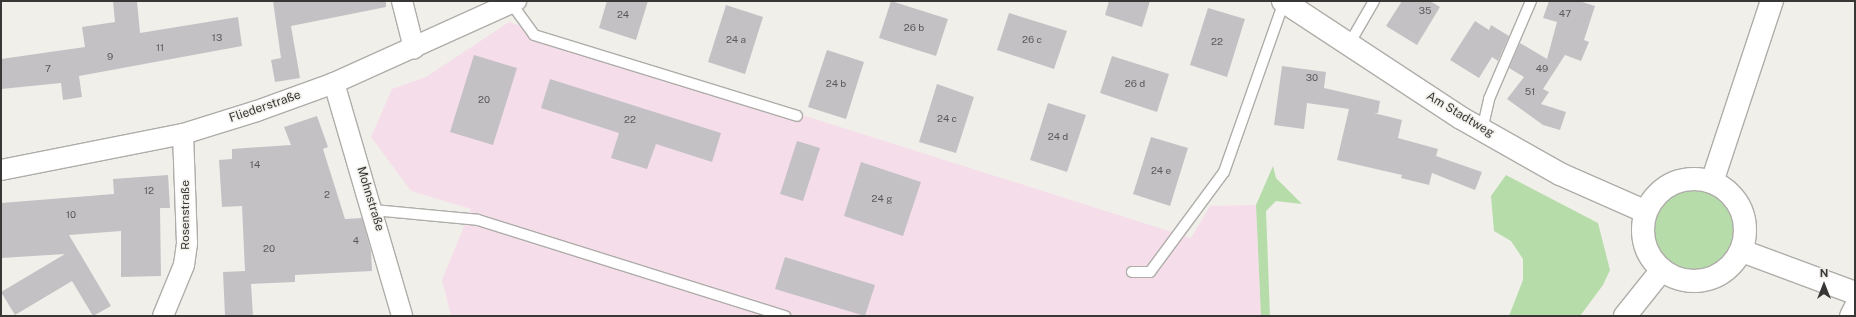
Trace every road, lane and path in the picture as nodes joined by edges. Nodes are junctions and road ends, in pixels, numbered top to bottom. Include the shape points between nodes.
1 (402, 1) edge
2 (1284, 1) edge
3 (1374, 1) edge
4 (1531, 1) edge
5 (1772, 1) edge
6 (514, 2) edge
7 (1348, 46) junction
8 (414, 48) junction
9 (334, 83) junction
10 (797, 116) dead end
11 (1482, 130) junction
12 (183, 134) junction
13 (1, 170) edge
14 (1712, 182) junction
15 (373, 210) junction
16 (1646, 212) junction
17 (1742, 251) junction
18 (1662, 271) junction
19 (1132, 272) dead end
20 (1855, 293) edge
21 (1855, 306) edge
22 (163, 316) edge
23 (402, 316) edge
24 (785, 316) edge
25 (1625, 316) edge
26 (1850, 316) edge

1 - 8 street
2 - 7 main road, Am Stadtweg
2 - 19 lane via 1224,172 1150,272
3 - 7 lane
4 - 11 lane via 1489,99
5 - 14 main road
6 - 8 street, Fliederstraße
6 - 10 lane via 534,35
7 - 11 main road, Am Stadtweg
8 - 9 street, Fliederstraße
9 - 12 street, Fliederstraße
9 - 15 street, Mohnstraße
11 - 16 main road, Am Stadtweg via 1560,174
12 - 13 street, Fliederstraße
12 - 22 street, Rosenstraße via 187,243 184,265
14 - 16 main road via 1690,179 1669,185 1655,197
14 - 17 main road via 1729,192 1741,208 1746,231
15 - 23 street, Mohnstraße
15 - 24 lane via 478,220
16 - 18 main road via 1644,245
17 - 18 main road via 1728,270 1707,280 1679,280
17 - 20 main road
18 - 25 main road
21 - 26 street

